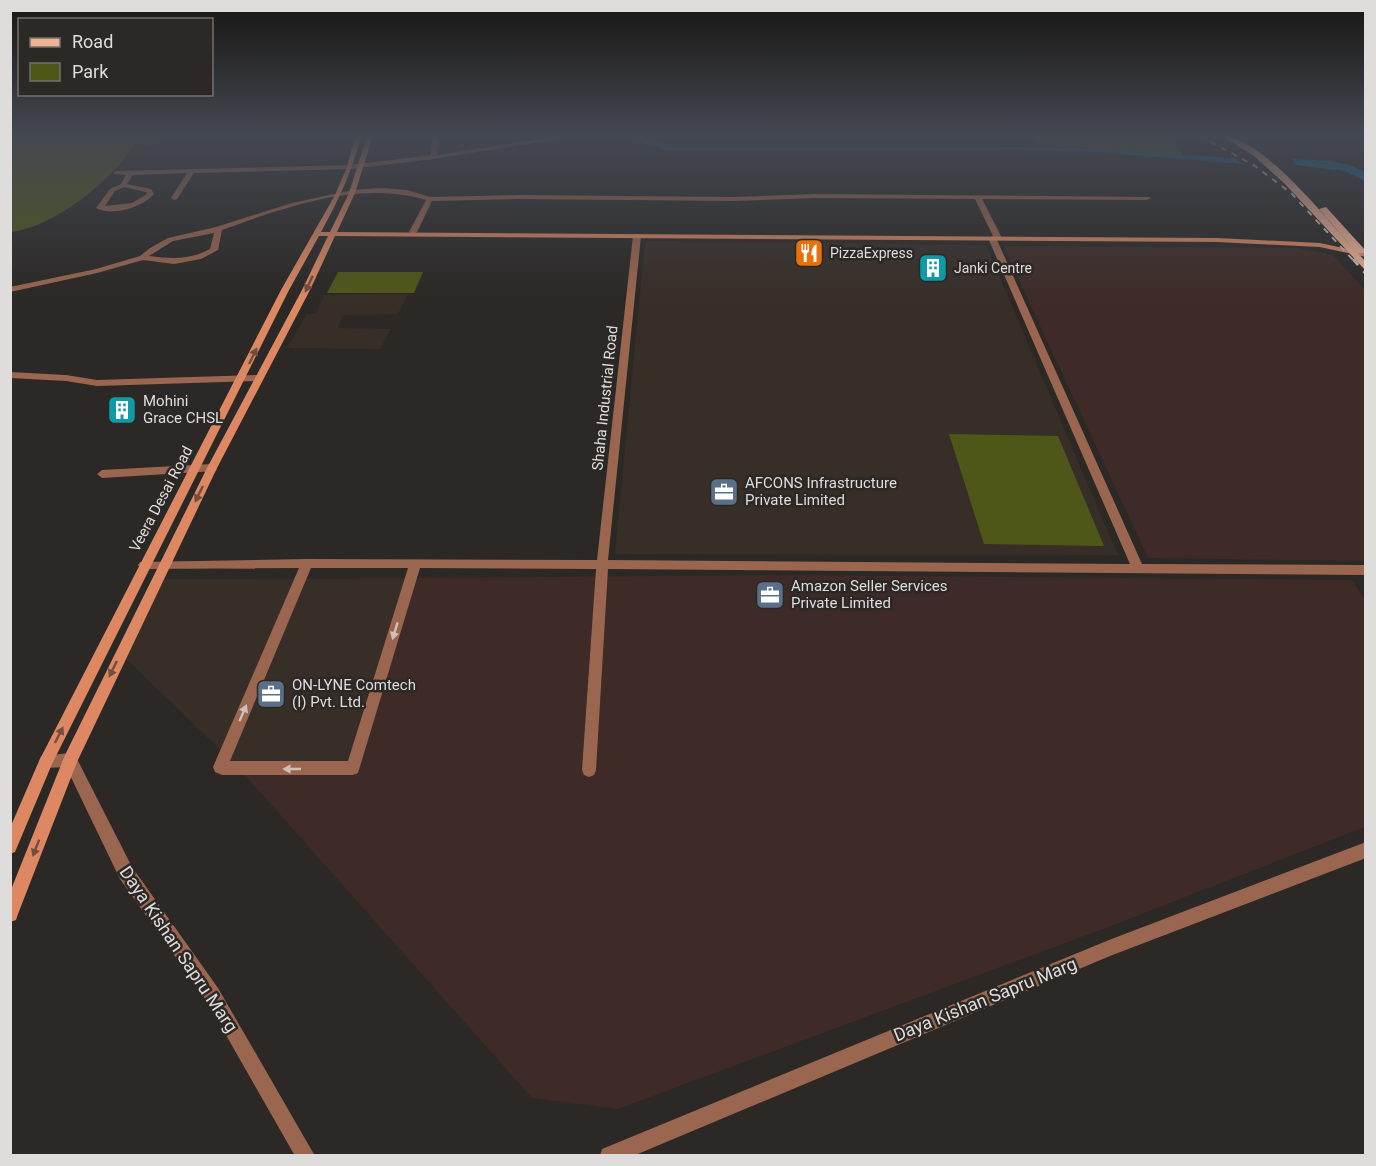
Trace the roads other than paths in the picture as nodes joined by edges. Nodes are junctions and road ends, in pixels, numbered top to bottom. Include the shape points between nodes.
1 (112, 190) edge
2 (149, 190) edge
3 (180, 190) edge
4 (340, 190) edge
5 (1295, 190) edge
6 (1304, 190) edge
7 (352, 193) junction
8 (338, 195) junction
9 (175, 198) dead end
10 (978, 198) junction
11 (1147, 198) dead end
12 (430, 199) junction
13 (219, 229) junction
14 (316, 232) junction
15 (332, 232) junction
16 (413, 232) junction
17 (637, 236) junction
18 (995, 236) junction
19 (1340, 243) junction
20 (1361, 251) edge
21 (143, 258) junction
22 (1365, 268) edge
23 (10, 290) edge
24 (10, 375) edge
25 (258, 378) junction
26 (241, 380) junction
27 (212, 468) junction
28 (194, 469) junction
29 (102, 474) dead end
30 (185, 522) junction
31 (166, 523) junction
32 (307, 563) junction
33 (415, 563) junction
34 (164, 564) junction
35 (602, 564) junction
36 (144, 565) junction
37 (1138, 568) junction
38 (1365, 570) edge
39 (70, 760) junction
40 (46, 761) junction
41 (589, 770) dead end
42 (10, 847) edge
43 (1365, 850) edge
44 (10, 914) edge
45 (619, 1153) edge
46 (306, 1155) edge

1 - 2 street via 100,208 137,203 151,194
3 - 9 street
4 - 8 street, Veera Desai Road
5 - 19 main road
6 - 20 main road
7 - 8 street
7 - 12 street via 401,191
7 - 15 street
8 - 13 street via 261,213
8 - 14 street, Veera Desai Road
10 - 11 street
10 - 12 street
10 - 18 street
12 - 16 street
13 - 21 street via 171,238 157,244
13 - 21 street via 214,250 207,255 174,262
14 - 15 street
26 -> 14 street, Veera Desai Road
15 - 16 street
15 - 17 street
15 -> 25 street via 306,290
16 - 18 street
17 - 18 street
17 - 35 street, Shaha Industrial Road
18 - 19 street via 1210,232
18 - 20 street via 1217,240
18 - 37 street
19 - 20 main road
20 - 22 main road
21 - 23 street
24 - 26 street via 97,383
25 - 26 street
25 - 27 street
26 - 28 street, Veera Desai Road
27 - 28 street
27 -> 30 street
28 - 29 street
28 - 31 street, Veera Desai Road
30 - 31 street
30 - 34 street
31 - 36 street, Veera Desai Road
32 - 33 street
33 -> 32 street via 353,768 222,768
32 - 34 street
33 - 35 street
34 - 36 street
34 -> 39 street
35 - 37 street
35 - 41 street, Shaha Industrial Road
40 -> 36 street, Veera Desai Road
37 - 38 street
39 - 40 street
39 -> 44 street
39 - 46 street, Daya Kishan Sapru Marg via 126,873 212,994
40 - 42 street, Veera Desai Road
43 - 45 street, Daya Kishan Sapru Marg via 1109,948

